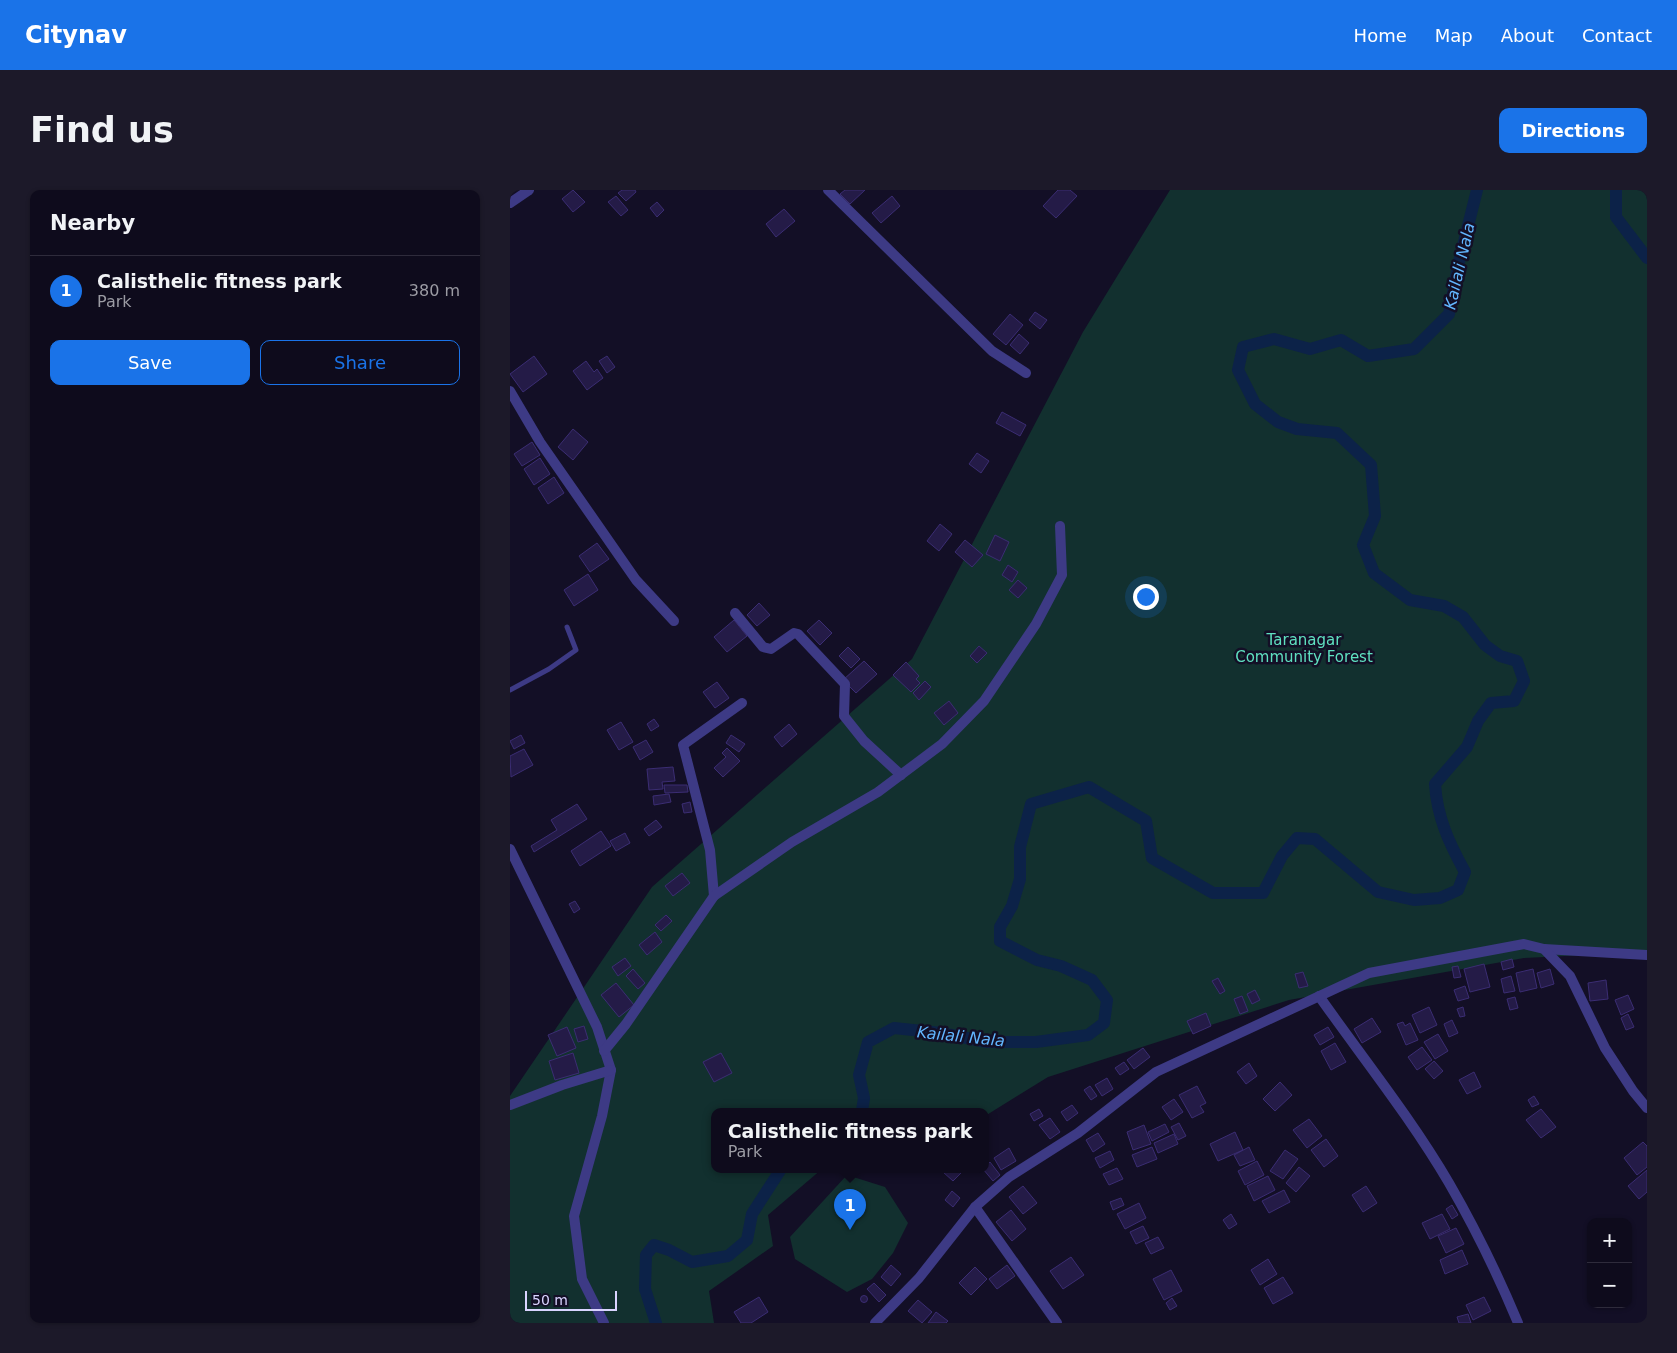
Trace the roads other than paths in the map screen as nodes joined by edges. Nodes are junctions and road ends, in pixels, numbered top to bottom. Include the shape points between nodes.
1 (529, 190) edge
2 (828, 190) edge
3 (510, 203) edge
4 (1026, 373) dead end
5 (510, 391) edge
6 (1060, 526) dead end
7 (736, 613) dead end
8 (674, 621) dead end
9 (567, 627) dead end
10 (510, 690) edge
11 (742, 703) dead end
12 (901, 775) junction
13 (510, 849) edge
14 (714, 896) junction
15 (1544, 949) junction
16 (1647, 955) edge
17 (1319, 996) junction
18 (604, 1051) junction
19 (610, 1070) junction
20 (510, 1105) edge
21 (1647, 1108) edge
22 (975, 1208) junction
23 (604, 1323) edge
24 (875, 1323) edge
25 (1056, 1323) edge
26 (1518, 1323) edge

1 - 3 street
2 - 4 street via 992,351
5 - 8 street via 540,442 636,580
6 - 12 street via 1062,575 1036,624 984,701 942,744
7 - 12 street via 763,647 771,649 794,633 798,634 845,684 844,716 864,741
9 - 10 lane via 576,650
11 - 14 street via 683,745 710,850
12 - 14 street via 792,842
13 - 18 street via 597,1027
14 - 18 street
15 - 16 street
15 - 17 street via 1524,944 1369,974
15 - 21 street via 1570,976 1605,1048
17 - 22 street via 1156,1072 1078,1133 1009,1177
17 - 26 street via 1448,1183 1496,1271
18 - 19 street
19 - 20 street
19 - 23 street via 602,1116 574,1216 582,1279
22 - 24 street via 919,1278
22 - 25 street

